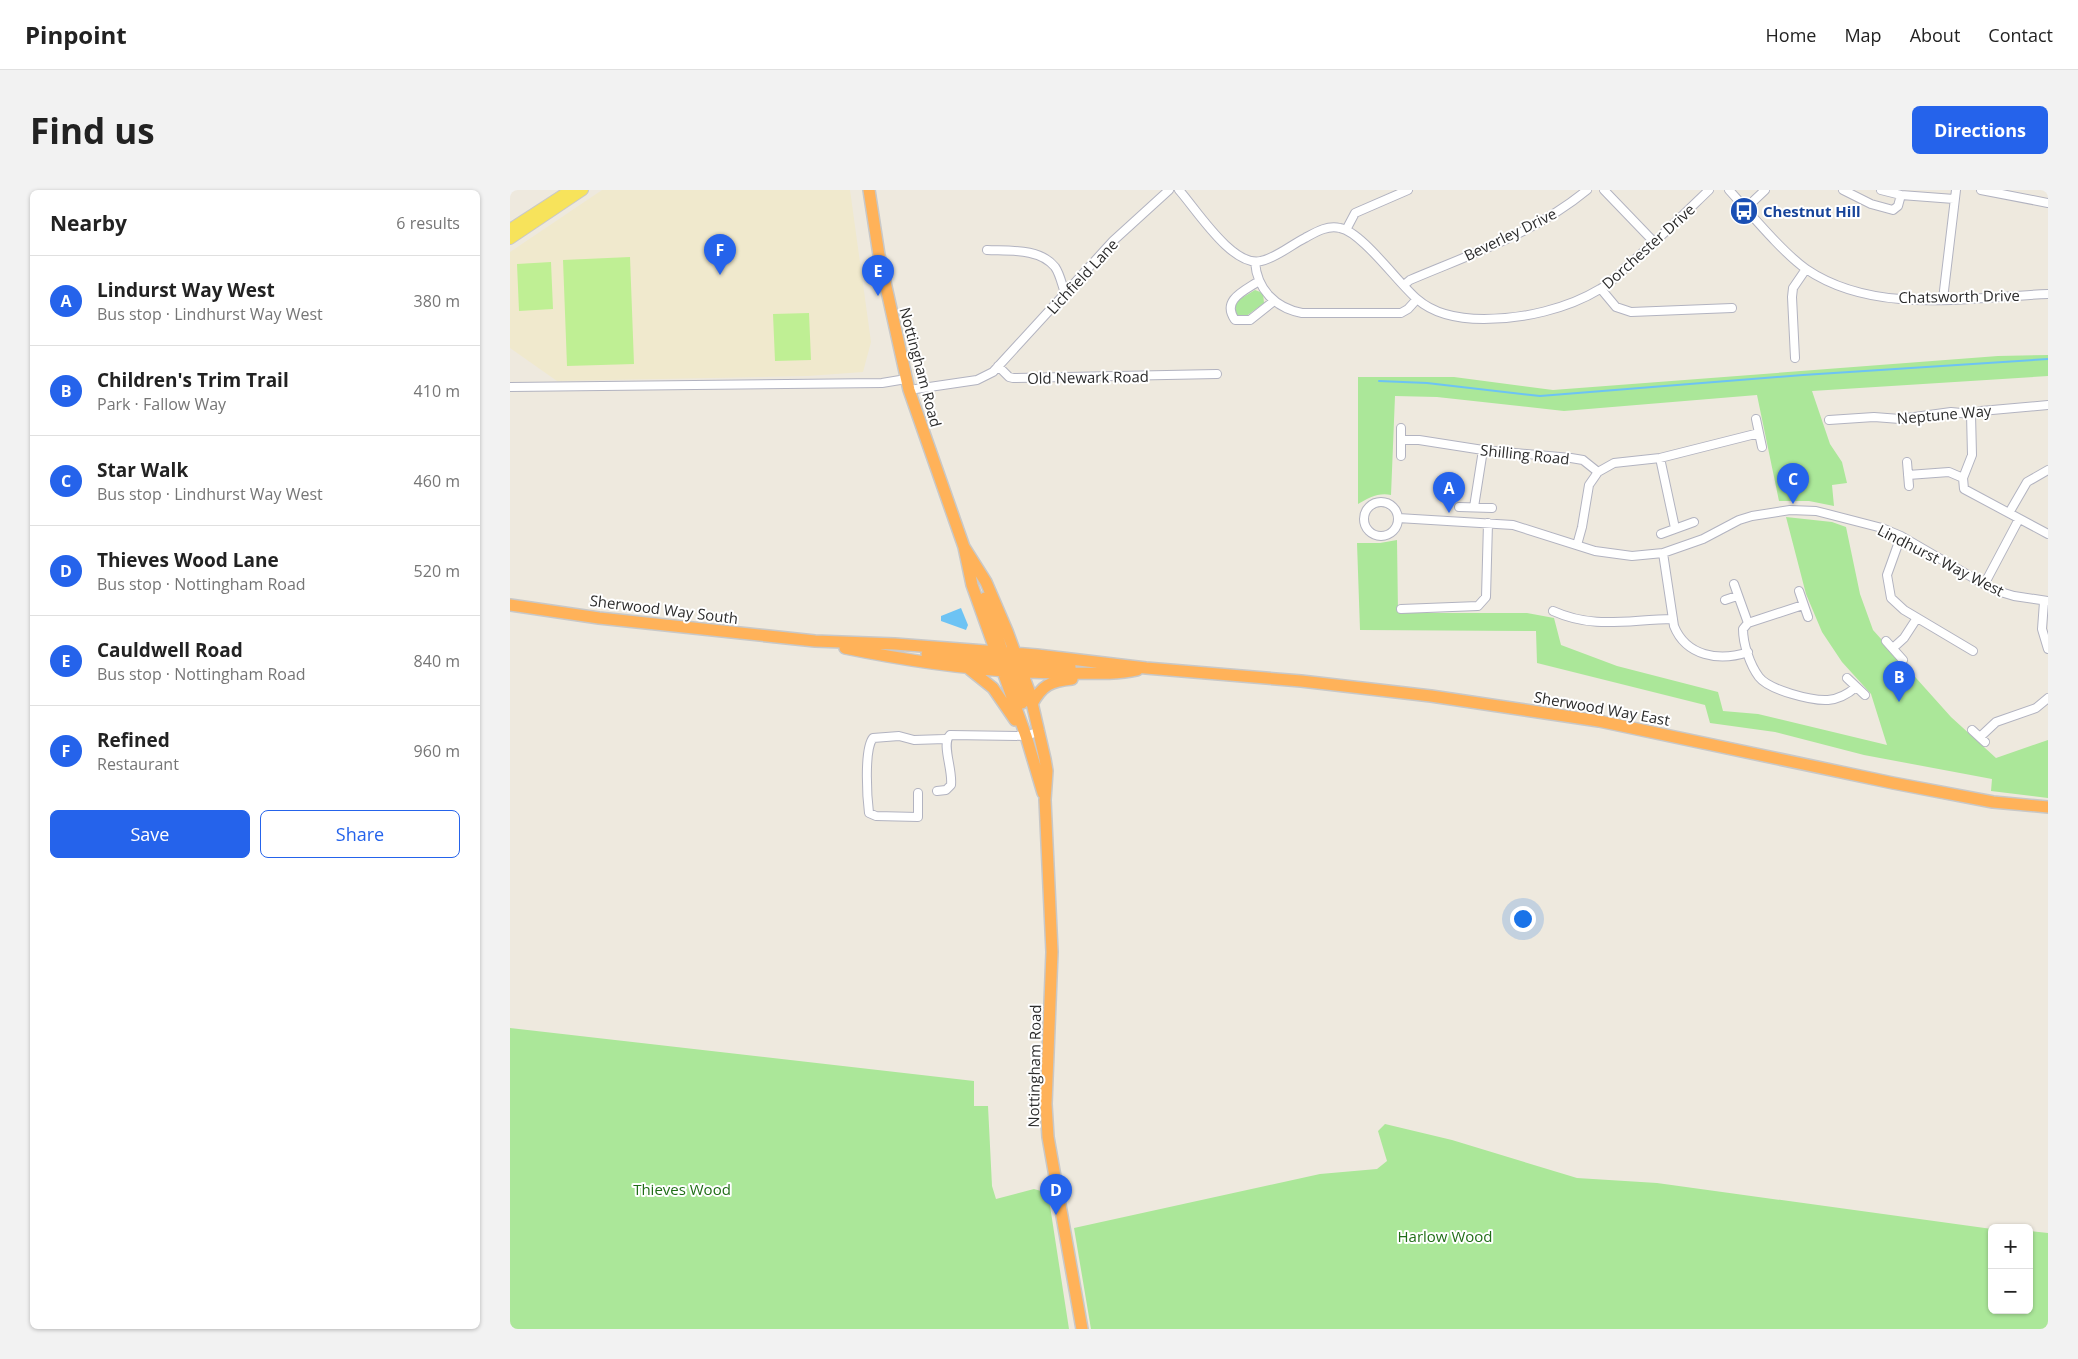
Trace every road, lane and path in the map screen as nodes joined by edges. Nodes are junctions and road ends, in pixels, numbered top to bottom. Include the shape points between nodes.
1 (570, 190) edge
2 (583, 190) edge
3 (870, 190) edge
4 (1169, 190) edge
5 (1179, 190) edge
6 (1408, 190) edge
7 (1587, 190) edge
8 (1604, 190) edge
9 (1709, 190) edge
10 (1729, 190) edge
11 (1765, 190) edge
12 (1843, 190) edge
13 (1882, 190) edge
14 (1956, 190) edge
15 (1981, 190) edge
16 (1901, 195) junction
17 (1954, 200) junction
18 (2048, 204) edge
19 (1746, 208) junction
20 (510, 229) edge
21 (1346, 230) junction
22 (510, 238) edge
23 (1655, 243) junction
24 (987, 250) dead end
25 (1255, 262) junction
26 (1806, 269) junction
27 (1259, 281) junction
28 (1404, 285) junction
29 (1601, 289) junction
30 (1065, 293) junction
31 (2048, 294) edge
32 (1417, 299) junction
33 (1943, 299) junction
34 (1274, 301) junction
35 (1732, 308) dead end
36 (1795, 358) dead end
37 (998, 366) junction
38 (1217, 374) dead end
39 (908, 385) junction
40 (510, 387) edge
41 (2048, 406) edge
42 (1971, 414) junction
43 (1756, 419) dead end
44 (1829, 420) dead end
45 (1840, 420) junction
46 (1401, 428) dead end
47 (1840, 429) dead end
48 (1759, 433) junction
49 (1401, 440) junction
50 (1762, 447) dead end
51 (1483, 450) junction
52 (1401, 456) dead end
53 (1660, 458) junction
54 (1907, 462) dead end
55 (2048, 470) edge
56 (1598, 472) junction
57 (1908, 474) junction
58 (1963, 478) junction
59 (1909, 486) dead end
60 (1459, 507) dead end
61 (1474, 507) junction
62 (1492, 508) dead end
63 (2009, 512) junction
64 (1398, 518) junction
65 (2019, 519) junction
66 (1694, 522) dead end
67 (1488, 523) junction
68 (1675, 528) junction
69 (1661, 534) dead end
70 (2048, 534) edge
71 (1901, 536) junction
72 (1576, 546) junction
73 (964, 547) junction
74 (1663, 553) junction
75 (1985, 583) junction
76 (1734, 584) dead end
77 (1799, 591) dead end
78 (1737, 596) junction
79 (1725, 600) dead end
80 (2046, 602) edge
81 (510, 605) edge
82 (1803, 606) junction
83 (1401, 609) dead end
84 (1553, 610) dead end
85 (1564, 616) junction
86 (1808, 617) dead end
87 (1917, 618) junction
88 (1673, 619) junction
89 (1748, 623) junction
90 (1562, 625) dead end
91 (815, 641) junction
92 (1886, 641) dead end
93 (1893, 648) junction
94 (2048, 649) edge
95 (1972, 651) dead end
96 (1748, 652) junction
97 (1903, 660) dead end
98 (1008, 662) junction
99 (967, 668) junction
100 (1146, 668) junction
101 (1097, 673) junction
102 (1847, 678) dead end
103 (1856, 687) junction
104 (1865, 696) dead end
105 (2048, 698) edge
106 (1032, 704) junction
107 (1972, 730) dead end
108 (1040, 731) junction
109 (1026, 736) junction
110 (946, 739) junction
111 (937, 791) dead end
112 (918, 793) dead end
113 (1045, 800) junction
114 (2048, 807) edge
115 (1082, 1329) edge

1 - 20 main road
2 - 22 main road
3 - 39 highway, Nottingham Road via 879,255
4 - 30 street, Lichfield Lane via 1113,241
5 - 25 street via 1235,254
6 - 21 street via 1355,212
7 - 28 street, Beverley Drive via 1545,221
8 - 23 street
9 - 23 street, Dorchester Drive
10 - 19 street, Chatsworth Drive
11 - 19 street
12 - 16 street via 1871,204 1893,210 1898,206
13 - 16 street
14 - 17 street
15 - 18 street
16 - 17 street
17 - 33 street
19 - 26 street, Chatsworth Drive
21 - 25 street via 1338,227 1323,229
21 - 28 street, Dorchester Drive
23 - 29 street, Dorchester Drive
24 - 30 street via 1026,252 1046,258 1056,268
25 - 27 street
26 - 33 street, Chatsworth Drive via 1838,284 1884,298
26 - 36 street via 1793,288
27 - 34 street
27 - 34 street via 1233,298 1230,313 1235,320 1250,320
28 - 32 street, Dorchester Drive
29 - 32 street, Dorchester Drive via 1575,301 1510,319 1448,315
29 - 35 street via 1616,307 1631,312 1722,305
30 - 37 street, Lichfield Lane
31 - 33 street, Chatsworth Drive
32 - 34 street via 1401,313 1380,314 1302,313 1286,310
37 - 38 street, Old Newark Road via 1014,378
37 - 39 street via 977,380
39 - 40 street
39 - 73 highway, Nottingham Road
41 - 42 street, Neptune Way via 1981,410
42 - 45 street, Neptune Way via 1951,412 1905,419
42 - 58 street via 1972,455
43 - 48 street
44 - 45 street, Neptune Way
45 - 47 street
46 - 49 street
48 - 50 street
48 - 53 street
49 - 51 street, Shilling Road
49 - 52 street
51 - 56 street, Shilling Road via 1583,460
51 - 61 street
53 - 56 street via 1614,463
53 - 68 street
54 - 57 street
55 - 63 street via 2027,482
56 - 72 street via 1589,485
57 - 58 street via 1949,472
57 - 59 street
58 - 63 street via 1964,489
60 - 61 street
61 - 62 street
63 - 65 street
64 - 64 street via 1393,530 1382,535 1370,530 1365,518 1370,506 1382,502 1394,507
64 - 67 street, Lindhurst Way West
65 - 70 street
65 - 75 street
66 - 68 street
67 - 72 street, Lindhurst Way West via 1526,527
67 - 83 street via 1486,597 1478,606
68 - 69 street
71 - 74 street, Lindhurst Way West via 1829,514 1790,510 1739,520 1702,539
71 - 75 street, Lindhurst Way West
71 - 87 street via 1887,575 1889,592 1897,605
72 - 74 street, Lindhurst Way West via 1632,556
73 - 98 highway, Nottingham Road via 972,585
73 - 98 highway, Nottingham Road via 986,582
74 - 88 street
75 - 80 street, Lindhurst Way West via 1994,590
76 - 78 street
77 - 82 street
78 - 79 street
78 - 89 street
80 - 94 street via 2042,629
81 - 91 highway, Sherwood Way South
82 - 86 street
82 - 89 street
84 - 85 street
85 - 88 street via 1615,623
85 - 90 street
87 - 93 street
87 - 95 street
88 - 96 street via 1678,637 1696,651 1721,658
89 - 96 street via 1742,629
91 - 98 highway, Sherwood Way South via 894,644
91 - 99 highway, Sherwood Way South via 913,661
92 - 93 street
93 - 97 street
96 - 103 street via 1758,676 1774,688 1826,700 1838,698
98 - 99 highway, Sherwood Way South
98 - 100 highway, Sherwood Way East
98 - 101 highway via 1079,667
98 - 106 highway, Nottingham Road
98 - 109 highway, Nottingham Road
99 - 109 highway via 993,688
100 - 101 highway, Sherwood Way East
100 - 114 highway, Sherwood Way East via 1431,696 1599,721 1993,802
101 - 106 highway via 1045,685
102 - 103 street
103 - 104 street
105 - 107 street via 2036,708 1996,722 1983,740
106 - 108 highway, Nottingham Road
108 - 109 street
108 - 113 highway, Nottingham Road via 1047,771
109 - 110 street via 950,735
109 - 113 highway, Nottingham Road
110 - 111 street via 951,785 946,790
110 - 112 street via 914,740 899,736 873,738 871,741 868,751 869,813 918,817
113 - 115 highway, Nottingham Road via 1052,952 1046,1104 1048,1137

